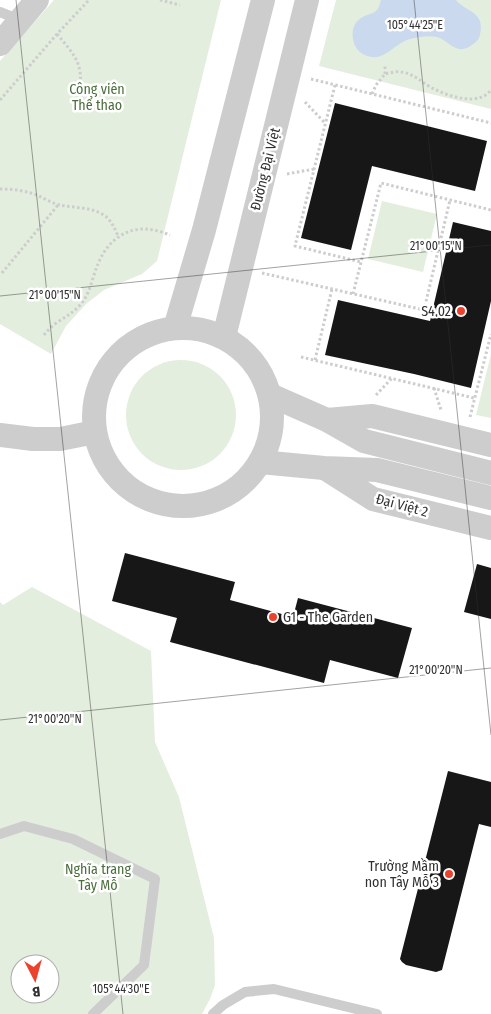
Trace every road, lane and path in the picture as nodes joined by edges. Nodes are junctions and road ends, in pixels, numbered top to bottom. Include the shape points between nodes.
1 (38, 0) edge
2 (90, 0) edge
3 (160, 0) edge
4 (263, 0) edge
5 (307, 0) edge
6 (180, 5) dead end
7 (10, 16) edge
8 (57, 34) junction
9 (0, 44) edge
10 (385, 65) dead end
11 (385, 74) junction
12 (311, 79) dead end
13 (335, 85) junction
14 (491, 90) edge
15 (80, 92) dead end
16 (372, 94) junction
17 (0, 100) edge
18 (305, 102) dead end
19 (491, 123) edge
20 (325, 124) junction
21 (314, 169) junction
22 (287, 174) dead end
23 (0, 189) edge
24 (450, 200) junction
25 (58, 205) junction
26 (491, 210) edge
27 (170, 235) dead end
28 (118, 236) junction
29 (361, 262) junction
30 (2, 272) dead end
31 (262, 273) dead end
32 (332, 289) junction
33 (353, 294) junction
34 (175, 328) junction
35 (491, 334) edge
36 (44, 335) dead end
37 (224, 337) junction
38 (301, 357) dead end
39 (315, 360) junction
40 (392, 378) junction
41 (434, 388) junction
42 (376, 394) dead end
43 (270, 395) junction
44 (474, 398) junction
45 (441, 410) dead end
46 (470, 417) dead end
47 (327, 420) junction
48 (95, 432) junction
49 (0, 435) edge
50 (491, 445) edge
51 (260, 462) junction
52 (324, 468) junction
53 (491, 473) edge
54 (491, 498) edge
55 (491, 528) edge
56 (0, 834) edge
57 (93, 1014) edge
58 (213, 1014) edge
59 (377, 1014) edge

1 - 7 street
2 - 8 path
3 - 6 path
4 - 34 street via 204,230
5 - 37 street, Đường Đại Việt
7 - 9 street
8 - 15 path via 77,60 82,79
8 - 17 path
10 - 11 path
11 - 14 path via 400,72 416,77 431,88 464,99 475,99
11 - 16 path
12 - 13 path
13 - 16 path
13 - 20 path
16 - 19 path
18 - 20 path
20 - 21 path
21 - 22 path
21 - 29 path via 295,246
23 - 25 path via 32,193
24 - 26 path
24 - 29 path via 381,183
24 - 33 path via 424,310
25 - 28 path via 100,212 113,225
25 - 30 path
27 - 28 path via 143,229
28 - 36 path via 99,261 86,298
29 - 33 path
31 - 32 path
32 - 33 path
32 - 39 path
34 - 37 street via 192,328
34 - 48 street via 148,335 123,351 105,373 95,400
35 - 44 path
37 - 43 street via 250,358
38 - 39 path
39 - 40 path
40 - 41 path
40 - 42 path
41 - 44 path
41 - 45 path
43 - 47 street
43 - 51 street via 273,418 269,441
44 - 46 path
47 - 50 street via 372,416
47 - 53 street via 364,441
48 - 49 street via 60,439
48 - 51 street via 102,455 118,478 139,495 165,504 193,505 219,498 242,484
51 - 52 street, Đại Việt 2
52 - 54 street via 377,470
52 - 55 street, Đại Việt 2 via 373,499
56 - 57 lane via 24,826 73,839 155,879 144,966
58 - 59 lane via 245,992 274,989

